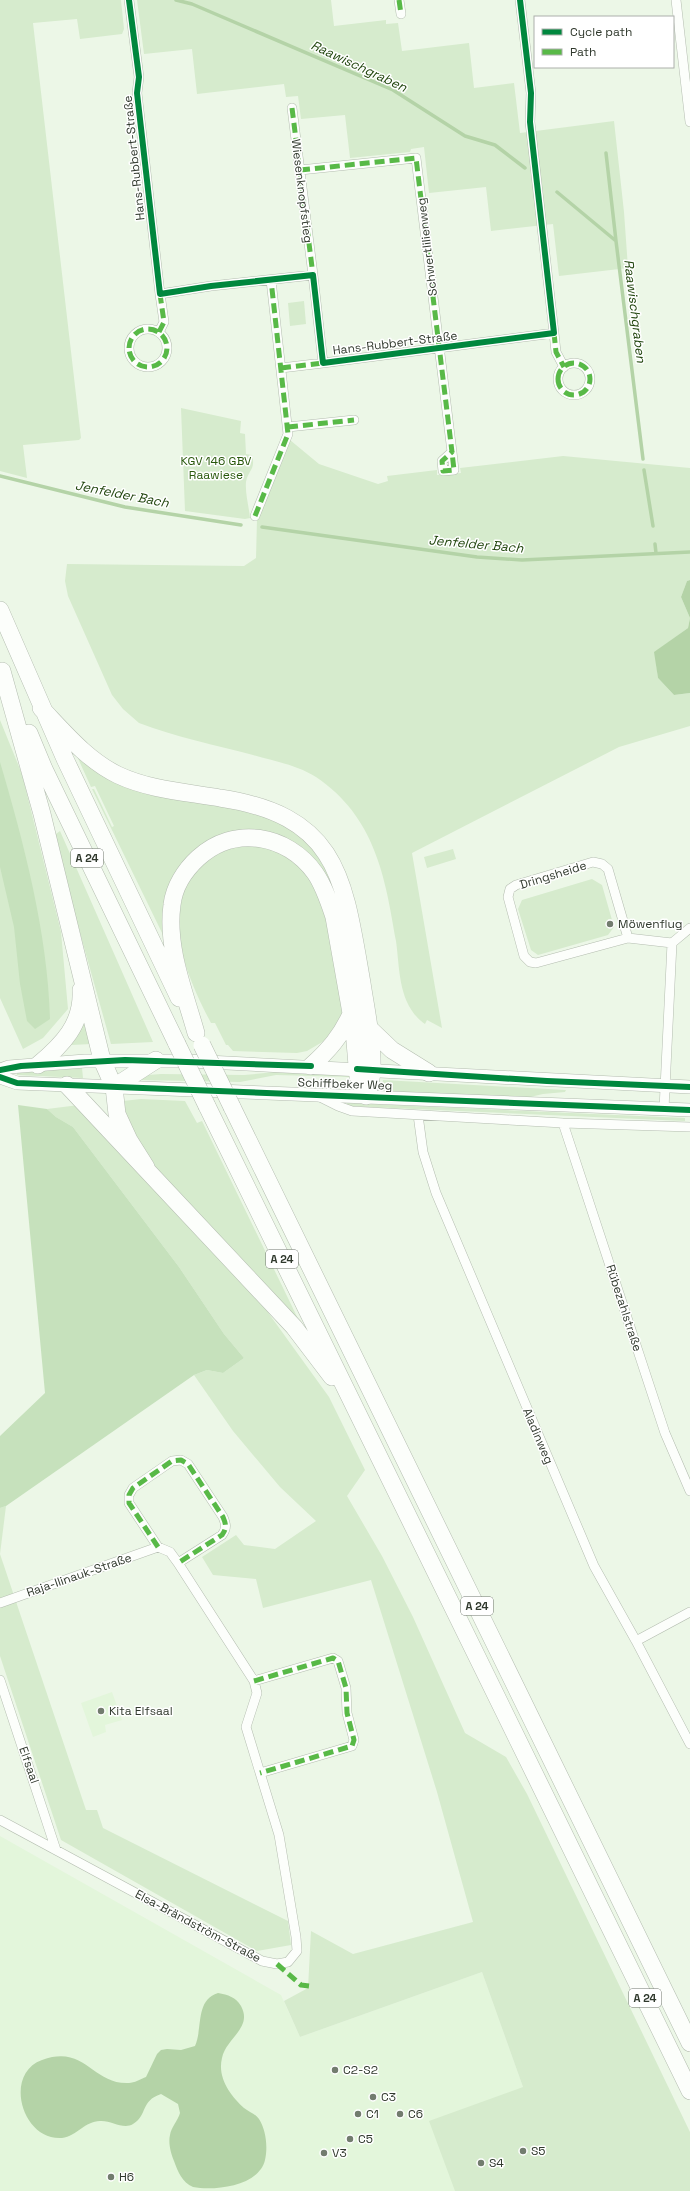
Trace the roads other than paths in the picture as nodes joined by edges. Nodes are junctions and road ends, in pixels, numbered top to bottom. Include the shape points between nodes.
1 (129, 0) edge
2 (400, 0) edge
3 (520, 0) edge
4 (676, 0) edge
5 (401, 14) dead end
6 (292, 108) dead end
7 (690, 122) edge
8 (300, 170) junction
9 (313, 275) junction
10 (271, 280) junction
11 (160, 294) junction
12 (159, 332) junction
13 (554, 333) junction
14 (439, 348) junction
15 (323, 363) junction
16 (564, 367) dead end
17 (281, 368) junction
18 (354, 420) dead end
19 (288, 427) junction
20 (452, 452) dead end
21 (254, 516) dead end
22 (0, 610) edge
23 (1, 668) edge
24 (41, 708) junction
25 (690, 928) edge
26 (628, 938) junction
27 (672, 943) junction
28 (81, 976) junction
29 (351, 1014) junction
30 (370, 1029) junction
31 (199, 1039) junction
32 (102, 1060) junction
33 (156, 1060) junction
34 (38, 1065) junction
35 (311, 1066) junction
36 (364, 1069) junction
37 (0, 1070) edge
38 (429, 1073) junction
39 (0, 1077) edge
40 (67, 1085) junction
41 (665, 1086) junction
42 (114, 1087) junction
43 (690, 1087) edge
44 (315, 1094) junction
45 (366, 1096) junction
46 (664, 1109) junction
47 (690, 1110) edge
48 (418, 1115) junction
49 (563, 1123) junction
50 (690, 1128) edge
51 (146, 1167) junction
52 (358, 1413) junction
53 (690, 1490) edge
54 (158, 1547) junction
55 (178, 1563) junction
56 (0, 1602) edge
57 (690, 1612) edge
58 (636, 1641) junction
59 (0, 1680) edge
60 (254, 1681) junction
61 (690, 1744) edge
62 (260, 1773) junction
63 (0, 1820) edge
64 (56, 1850) junction
65 (690, 2043) edge
66 (690, 2091) edge

1 - 11 street, Hans-Rubbert-Straße
2 - 5 street
3 - 13 street via 531,93 530,122
4 - 7 street
6 - 8 street, Wiesenknopfstieg
8 - 9 street, Wiesenknopfstieg
8 - 14 street, Schwertlilienweg via 416,158
9 - 10 street
9 - 15 street, Hans-Rubbert-Straße
10 - 11 street
10 - 17 street
11 - 12 street, Hans-Rubbert-Straße via 164,322
12 - 12 street via 144,329 132,338 130,352 139,364 153,366 163,359 167,344
13 - 14 street, Hans-Rubbert-Straße
13 - 16 street via 556,352
14 - 15 street, Hans-Rubbert-Straße
14 - 20 street, Schwertlilienweg
15 - 17 street, Hans-Rubbert-Straße
17 - 19 street
18 - 19 street
19 - 21 street via 285,442
22 - 24 highway, A 24
23 - 28 highway via 42,814
23 - 52 highway, A 24, bridge via 44,769
24 - 30 highway via 80,750 117,774 151,787 260,806 298,823 315,838 336,872 348,910
24 - 31 highway, A 24
25 - 27 street
26 - 26 street, Dringsheide via 608,869 602,864 594,862 510,889 508,897 524,956 530,962 536,963
26 - 27 street, Dringsheide
27 - 41 street
28 - 32 highway
28 - 34 highway via 80,1006 71,1032 61,1045
29 - 31 highway via 334,917 329,900 314,872 285,846 263,839 241,838 219,844 196,860 183,876 172,905 171,928 176,956
29 - 35 highway via 333,1047
29 - 36 highway
30 - 36 highway
30 - 38 highway via 392,1050
31 - 65 highway, A 24, bridge
32 - 33 main road, Schiffbeker Weg
32 - 34 main road, Schiffbeker Weg
32 - 42 highway
33 - 35 main road, Schiffbeker Weg
33 - 42 highway
34 - 37 main road, Schiffbeker Weg
35 - 36 main road, Schiffbeker Weg
36 - 38 main road, Schiffbeker Weg
36 - 45 highway via 360,1085
38 - 41 main road, Schiffbeker Weg
39 - 40 main road, Schiffbeker Weg via 17,1083
40 - 42 main road, Schiffbeker Weg
40 - 51 highway
41 - 43 main road, Schiffbeker Weg
41 - 46 street
42 - 44 main road, Schiffbeker Weg
42 - 51 highway via 117,1114
44 - 45 main road, Schiffbeker Weg
44 - 48 street, Schiffbeker Weg via 352,1111
45 - 46 main road, Schiffbeker Weg
46 - 47 main road, Schiffbeker Weg
48 - 49 street, Schiffbeker Weg
48 - 58 street, Aladinweg via 423,1152 458,1248 594,1566
49 - 50 street, Schiffbeker Weg
49 - 53 street, Rübezahlstraße via 665,1433
51 - 52 highway via 294,1327
52 - 66 highway, A 24
54 - 55 street via 170,1552
54 - 55 street via 129,1502 129,1495 133,1488 172,1461 181,1460 188,1464 226,1524 222,1535
54 - 56 street, Raja-Ilinauk-Straße
55 - 60 street
57 - 58 street
58 - 61 street, Aladinweg
59 - 64 street, Elfsaal
60 - 62 street via 257,1692 246,1726
60 - 62 street via 333,1658 338,1661 346,1688 347,1713 354,1740 352,1746
62 - 64 street, Elsa-Brändström-Straße via 279,1835 296,1937 297,1951 288,1962 277,1964 262,1961
63 - 64 street, Elsa-Brändström-Straße

